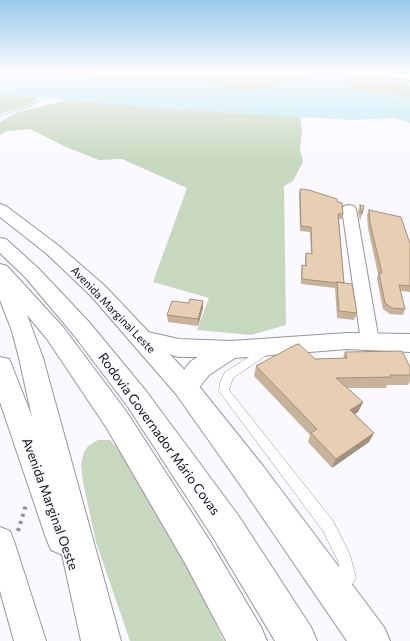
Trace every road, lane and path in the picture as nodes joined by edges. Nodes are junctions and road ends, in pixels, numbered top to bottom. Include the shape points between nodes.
1 (0, 209) edge
2 (349, 209) dead end
3 (0, 243) edge
4 (0, 270) edge
5 (0, 276) edge
6 (143, 339) junction
7 (370, 341) junction
8 (410, 343) edge
9 (273, 346) junction
10 (231, 350) junction
11 (0, 366) edge
12 (185, 387) junction
13 (38, 470) junction
14 (2, 558) edge
15 (337, 594) junction
16 (30, 641) edge
17 (101, 641) edge
18 (247, 641) edge
19 (297, 641) edge
20 (370, 641) edge

1 - 6 main road, Avenida Marginal Leste via 53,250 98,291
2 - 7 street
3 - 19 main road, Rodovia Governador Mário Covas via 32,273 81,328 137,399 226,527
4 - 18 main road via 54,333 116,419 198,553
5 - 17 main road via 23,331 31,358
6 - 10 main road via 179,348
6 - 12 main road, Avenida Marginal Leste
7 - 8 main road
7 - 9 main road
9 - 10 main road
9 - 15 lane via 229,375 224,391 328,526 345,560 349,578
10 - 12 main road via 200,368
11 - 13 main road, Avenida Marginal Oeste
12 - 15 main road, Avenida Marginal Leste
13 - 14 path
13 - 17 main road, Avenida Marginal Oeste
14 - 16 street
15 - 20 main road, Avenida Marginal Leste

